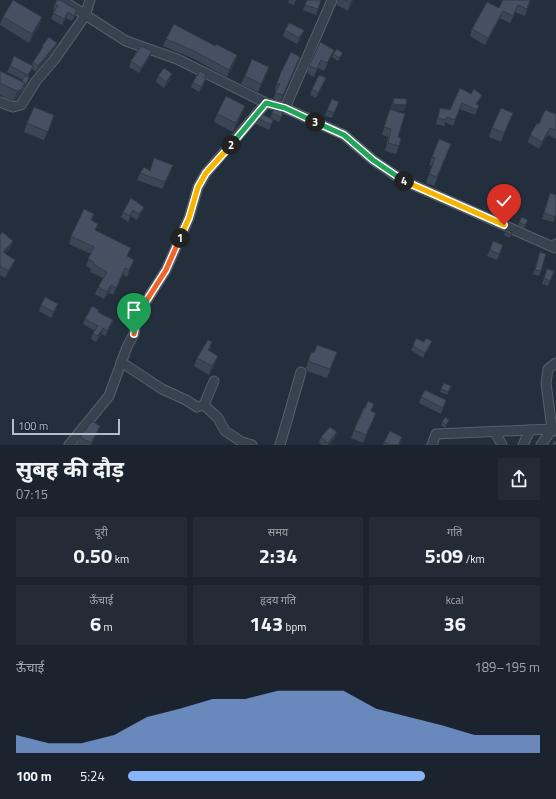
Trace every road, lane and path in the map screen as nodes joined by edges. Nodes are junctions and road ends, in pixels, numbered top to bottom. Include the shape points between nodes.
1 (62, 0) edge
2 (90, 0) edge
3 (332, 0) edge
4 (85, 16) junction
5 (0, 102) edge
6 (266, 103) junction
7 (285, 108) junction
8 (556, 244) edge
9 (121, 362) junction
10 (556, 363) edge
11 (301, 372) dead end
12 (214, 381) dead end
13 (204, 406) junction
14 (530, 430) junction
15 (554, 430) edge
16 (495, 432) junction
17 (69, 445) edge
18 (252, 445) edge
19 (280, 445) edge
20 (432, 445) edge
21 (502, 445) edge
22 (523, 445) edge
23 (541, 445) edge

1 - 4 street
2 - 4 street
3 - 7 street
4 - 5 street via 21,105 13,107
4 - 6 street via 126,41 177,60
6 - 7 street
6 - 9 street via 206,173 198,187 189,218 166,270 138,314 134,334
7 - 8 street via 344,135 402,180 554,248
9 - 13 street via 162,389 197,407
9 - 17 street via 109,396
10 - 15 street via 548,369 546,383
11 - 19 street
12 - 13 street
13 - 18 street via 218,418 225,431
14 - 15 street
14 - 16 street
14 - 22 street
15 - 23 street
16 - 20 street via 436,434
16 - 21 street

